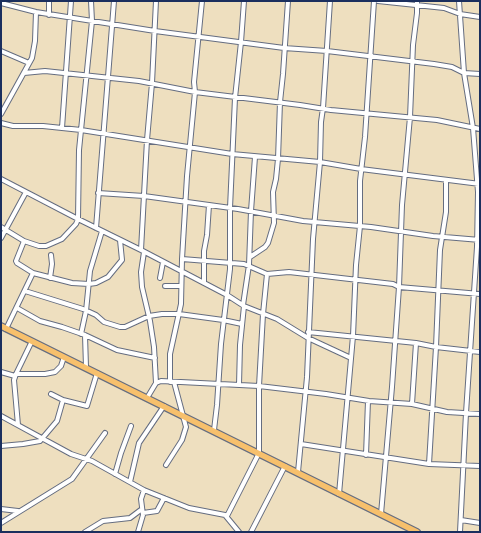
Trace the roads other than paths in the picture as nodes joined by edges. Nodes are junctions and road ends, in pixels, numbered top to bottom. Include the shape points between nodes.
1 (49, 1) edge
2 (71, 1) edge
3 (91, 1) edge
4 (114, 1) edge
5 (156, 1) edge
6 (202, 1) edge
7 (244, 1) edge
8 (288, 1) edge
9 (330, 1) edge
10 (374, 1) edge
11 (378, 1) edge
12 (459, 1) edge
13 (1, 3) edge
14 (417, 3) edge
15 (36, 12) junction
16 (49, 14) junction
17 (460, 14) junction
18 (480, 17) edge
19 (69, 18) junction
20 (92, 21) junction
21 (112, 24) junction
22 (155, 31) junction
23 (197, 36) junction
24 (241, 42) junction
25 (284, 48) junction
26 (1, 51) edge
27 (327, 51) junction
28 (371, 57) junction
29 (412, 62) junction
30 (29, 63) junction
31 (24, 73) junction
32 (65, 73) junction
33 (464, 73) junction
34 (480, 74) edge
35 (86, 76) junction
36 (107, 78) junction
37 (152, 83) junction
38 (195, 92) junction
39 (235, 98) junction
40 (280, 102) junction
41 (323, 108) junction
42 (367, 113) junction
43 (1, 114) edge
44 (410, 117) junction
45 (1, 122) edge
46 (62, 128) junction
47 (473, 128) junction
48 (480, 129) edge
49 (81, 130) junction
50 (104, 134) junction
51 (147, 140) junction
52 (189, 146) junction
53 (232, 154) junction
54 (255, 157) junction
55 (278, 159) junction
56 (320, 162) junction
57 (361, 169) junction
58 (406, 174) junction
59 (1, 179) edge
60 (446, 180) junction
61 (478, 184) edge
62 (26, 192) junction
63 (98, 192) junction
64 (144, 196) junction
65 (186, 202) junction
66 (209, 205) junction
67 (230, 208) junction
68 (251, 211) junction
69 (274, 216) junction
70 (78, 219) junction
71 (314, 222) junction
72 (360, 226) junction
73 (1, 227) edge
74 (96, 228) junction
75 (5, 230) junction
76 (102, 231) junction
77 (401, 231) junction
78 (442, 236) junction
79 (1, 238) edge
80 (120, 240) junction
81 (478, 240) edge
82 (24, 241) junction
83 (142, 251) junction
84 (51, 255) dead end
85 (250, 257) junction
86 (182, 258) junction
87 (204, 261) junction
88 (163, 262) junction
89 (230, 264) junction
90 (249, 266) junction
91 (182, 271) junction
92 (33, 273) junction
93 (267, 274) junction
94 (312, 274) junction
95 (50, 278) junction
96 (160, 278) dead end
97 (356, 280) junction
98 (204, 283) junction
99 (89, 284) junction
100 (165, 286) dead end
101 (181, 286) junction
102 (399, 287) junction
103 (438, 290) junction
104 (25, 291) junction
105 (474, 293) junction
106 (480, 294) edge
107 (227, 295) junction
108 (244, 305) junction
109 (16, 308) junction
110 (86, 311) junction
111 (179, 314) junction
112 (263, 314) junction
113 (149, 316) junction
114 (223, 320) junction
115 (242, 324) junction
116 (4, 327) edge
117 (308, 332) junction
118 (83, 335) junction
119 (353, 336) junction
120 (308, 338) junction
121 (32, 341) junction
122 (394, 342) junction
123 (416, 343) junction
124 (436, 347) junction
125 (470, 351) junction
126 (480, 352) edge
127 (64, 357) junction
128 (155, 358) junction
129 (351, 358) junction
130 (86, 367) junction
131 (1, 372) edge
132 (97, 373) junction
133 (16, 375) junction
134 (172, 382) junction
135 (156, 383) junction
136 (218, 385) junction
137 (239, 385) junction
138 (259, 386) junction
139 (306, 392) junction
140 (51, 394) dead end
141 (147, 398) junction
142 (347, 398) junction
143 (63, 400) junction
144 (368, 401) junction
145 (390, 403) junction
146 (412, 404) junction
147 (164, 406) junction
148 (432, 410) junction
149 (466, 414) junction
150 (480, 414) edge
151 (182, 415) junction
152 (1, 416) edge
153 (18, 425) junction
154 (131, 426) dead end
155 (214, 430) junction
156 (105, 433) dead end
157 (42, 438) junction
158 (301, 444) junction
159 (1, 446) edge
160 (343, 451) junction
161 (259, 452) junction
162 (366, 455) junction
163 (386, 458) junction
164 (87, 459) junction
165 (429, 464) junction
166 (463, 465) junction
167 (166, 466) dead end
168 (285, 466) junction
169 (480, 466) edge
170 (298, 472) junction
171 (115, 474) junction
172 (130, 482) junction
173 (144, 490) junction
174 (339, 494) junction
175 (164, 498) junction
176 (1, 509) edge
177 (18, 511) junction
178 (143, 511) junction
179 (381, 514) junction
180 (227, 516) junction
181 (461, 520) junction
182 (1, 523) edge
183 (480, 523) edge
184 (85, 532) edge
185 (138, 532) edge
186 (239, 532) edge
187 (251, 532) edge
188 (417, 532) edge
189 (460, 532) edge

1 - 16 street
2 - 19 street
3 - 20 street
4 - 21 street
5 - 22 street
6 - 23 street
7 - 24 street
8 - 25 street
9 - 27 street
10 - 28 street
11 - 14 street
12 - 17 street
13 - 15 street
14 - 17 street
14 - 29 street
15 - 16 street
15 - 30 street via 36,41
16 - 19 street
17 - 18 street
17 - 33 street
19 - 20 street
19 - 32 street
20 - 21 street
20 - 35 street
21 - 22 street
21 - 36 street
22 - 23 street
22 - 37 street
23 - 24 street
23 - 38 street
24 - 25 street
24 - 39 street
25 - 27 street
25 - 40 street
26 - 30 street
27 - 28 street
27 - 41 street
28 - 29 street
28 - 42 street
29 - 33 street via 452,67
29 - 44 street
30 - 31 street
31 - 32 street
31 - 43 street
32 - 35 street
32 - 46 street
33 - 34 street
33 - 47 street
35 - 36 street
35 - 49 street
36 - 37 street
36 - 50 street
37 - 38 street
37 - 51 street
38 - 39 street
38 - 52 street
39 - 40 street
39 - 53 street
40 - 41 street
40 - 55 street
41 - 42 street
41 - 56 street
42 - 44 street
42 - 57 street
44 - 47 street
44 - 58 street
45 - 46 street via 13,126
46 - 49 street
47 - 48 street
47 - 61 street
49 - 50 street
49 - 70 street
50 - 51 street
50 - 63 street
51 - 52 street
51 - 64 street
52 - 53 street
52 - 65 street
53 - 54 street
53 - 67 street
54 - 55 street
54 - 68 street
55 - 56 street
55 - 69 street via 272,192
56 - 57 street
56 - 71 street
57 - 58 street
57 - 72 street
58 - 60 street
58 - 77 street
59 - 62 street
60 - 61 street
60 - 78 street via 446,212
61 - 81 street
62 - 70 street
62 - 75 street
63 - 64 street
63 - 74 street
64 - 65 street
64 - 83 street
65 - 66 street
65 - 86 street
66 - 67 street
66 - 87 street
67 - 68 street
67 - 89 street
68 - 69 street
68 - 85 street
69 - 71 street
69 - 85 street via 274,228 268,243
70 - 74 street
70 - 82 street via 62,239 54,243 40,246
71 - 72 street
71 - 94 street
72 - 77 street
72 - 97 street
73 - 75 street
74 - 76 street
75 - 79 street
75 - 82 street
76 - 80 street
76 - 99 street via 90,271
77 - 78 street
77 - 102 street
78 - 81 street
78 - 103 street
80 - 83 street
80 - 99 street via 122,259 119,265 104,280
81 - 105 street
82 - 92 street via 16,261
83 - 88 street
83 - 113 street via 142,287
84 - 95 street
85 - 90 street
86 - 87 street
86 - 91 street
87 - 89 street
87 - 98 street
88 - 91 street
88 - 96 street
89 - 90 street
89 - 107 street
90 - 93 street
90 - 108 street
91 - 98 street
91 - 101 street
92 - 95 street
92 - 104 street
93 - 94 street
93 - 112 street
94 - 97 street
94 - 117 street
95 - 99 street
97 - 102 street
97 - 119 street
98 - 107 street
99 - 110 street
100 - 101 street
101 - 111 street via 182,304
102 - 103 street
102 - 122 street
103 - 105 street
103 - 124 street
104 - 109 street
104 - 110 street
105 - 106 street
105 - 125 street
107 - 108 street
107 - 114 street
108 - 112 street
108 - 115 street
109 - 116 street
109 - 118 street via 40,321
110 - 113 street via 104,322 123,328
110 - 118 street
111 - 113 street
111 - 114 street
111 - 134 street via 169,361
112 - 120 street via 277,319
112 - 138 street
113 - 128 street
114 - 115 street
114 - 136 street
115 - 137 street
116 - 121 main road
117 - 119 street
117 - 120 street
118 - 128 street via 117,350
118 - 130 street
119 - 122 street
119 - 129 street
120 - 129 street
120 - 139 street
121 - 127 main road
121 - 133 street
122 - 123 street
122 - 145 street
123 - 124 street
123 - 146 street
124 - 125 street
124 - 148 street
125 - 126 street
125 - 149 street
127 - 130 main road
127 - 133 street via 61,366 55,372
128 - 135 street
129 - 142 street
130 - 132 main road
131 - 133 street
132 - 141 main road
132 - 143 street via 87,406
133 - 153 street via 14,385
134 - 135 street
134 - 136 street
134 - 151 street
135 - 141 street
136 - 137 street
136 - 155 street
137 - 138 street
138 - 139 street
138 - 161 street
139 - 142 street
139 - 158 street
140 - 143 street
141 - 147 main road
142 - 144 street
142 - 160 street
143 - 157 street via 57,422
144 - 145 street
144 - 162 street
145 - 146 street
145 - 163 street
146 - 148 street
147 - 151 main road
147 - 172 street via 139,443
148 - 149 street
148 - 165 street
149 - 150 street
149 - 166 street
151 - 155 main road
151 - 167 street via 186,423 185,434
152 - 153 street
153 - 157 street
154 - 171 street
155 - 161 main road
156 - 164 street
157 - 159 street via 38,441
157 - 164 street via 76,457
158 - 160 street
158 - 170 street
160 - 162 street
160 - 174 street
161 - 168 main road
161 - 180 street
162 - 163 street
163 - 165 street
163 - 179 street
164 - 171 street
164 - 177 street via 72,479
165 - 166 street
166 - 169 street
166 - 181 street
168 - 170 main road
168 - 187 street
170 - 174 main road
171 - 172 street
172 - 173 street
173 - 175 street
173 - 178 street via 141,499
174 - 179 main road
175 - 178 street via 157,511
175 - 180 street via 189,508
176 - 177 street
177 - 182 street
178 - 184 street via 130,518 103,521
178 - 185 street
179 - 188 main road
180 - 186 street
181 - 183 street
181 - 189 street

